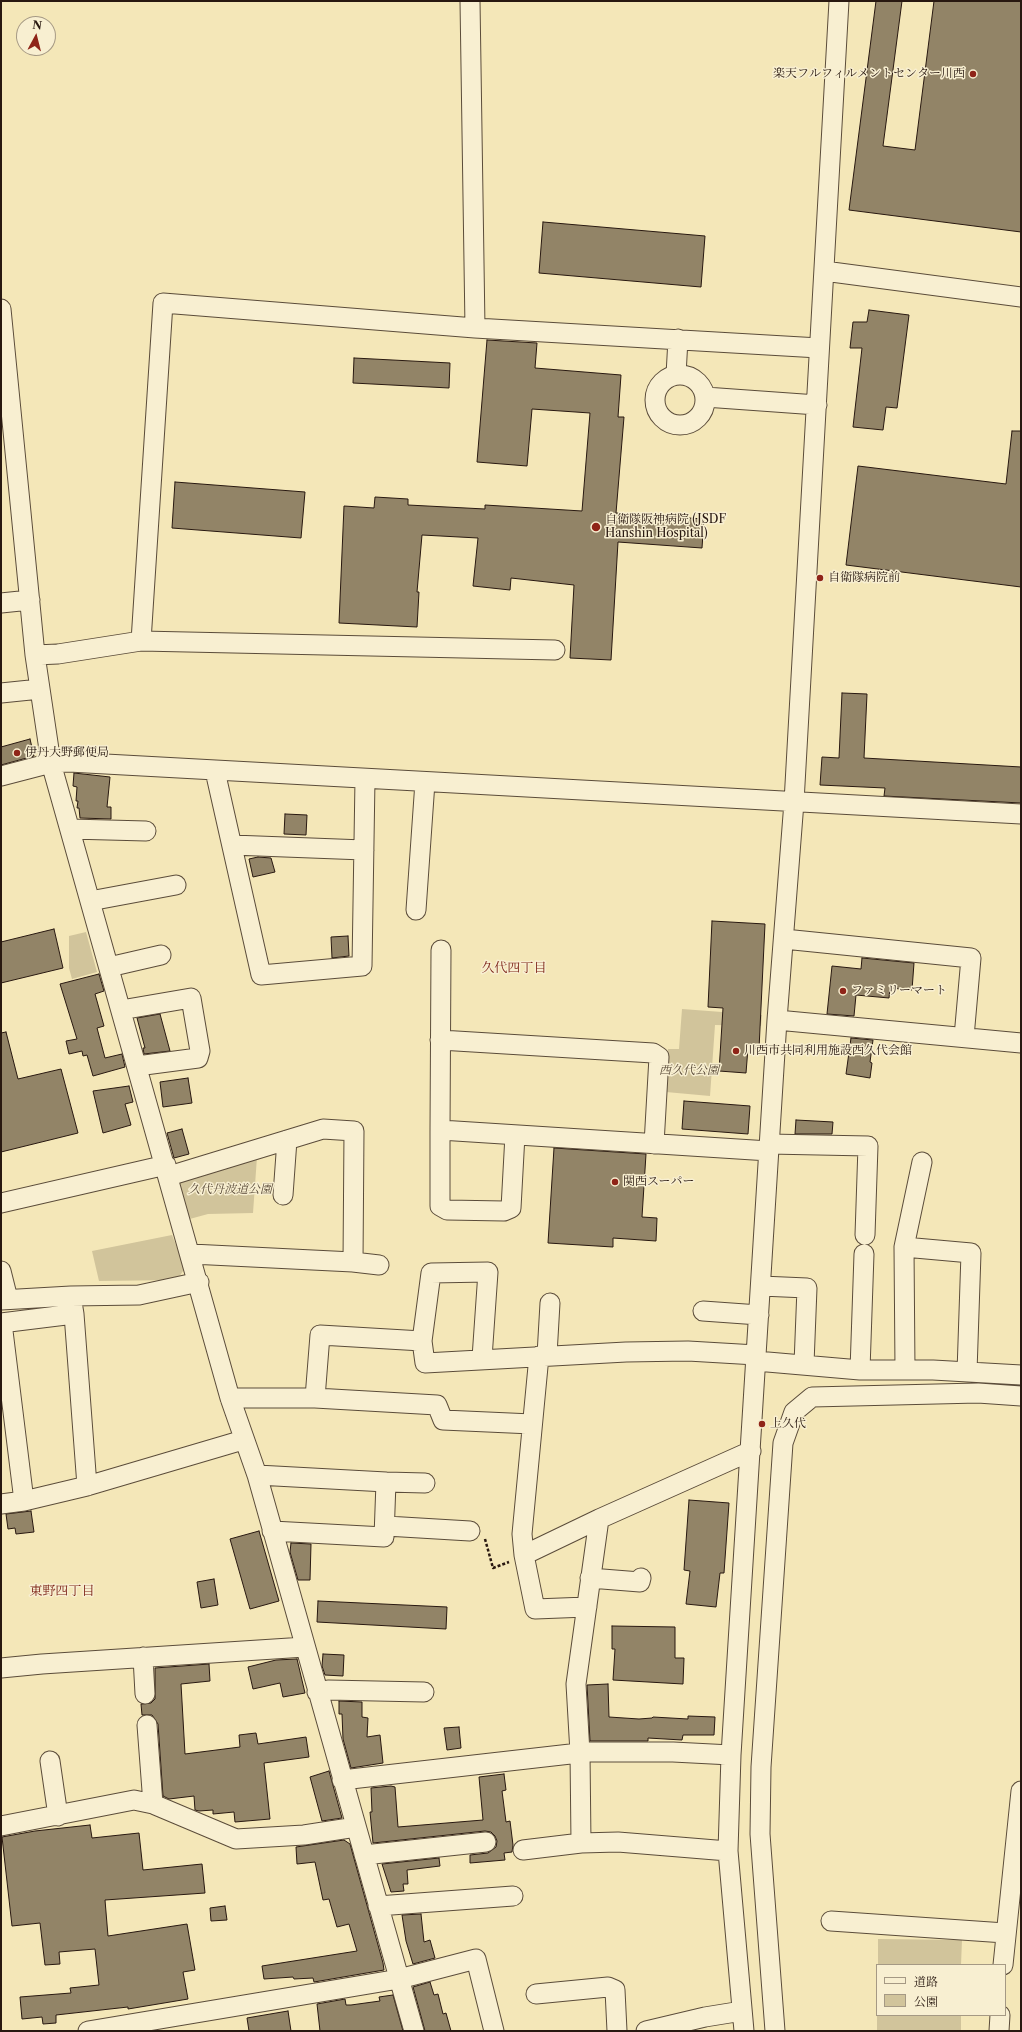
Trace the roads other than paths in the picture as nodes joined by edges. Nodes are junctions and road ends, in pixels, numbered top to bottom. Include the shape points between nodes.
1 (470, 1) edge
2 (839, 1) edge
3 (824, 271) junction
4 (1021, 297) edge
5 (1, 309) edge
6 (475, 328) junction
7 (678, 339) junction
8 (819, 348) junction
9 (676, 375) junction
10 (706, 397) junction
11 (817, 405) junction
12 (30, 600) junction
13 (1, 603) edge
14 (141, 641) junction
15 (555, 650) dead end
16 (35, 655) junction
17 (40, 689) junction
18 (1, 693) edge
19 (51, 763) junction
20 (215, 771) junction
21 (1, 776) edge
22 (365, 779) junction
23 (425, 782) junction
24 (794, 802) junction
25 (1021, 814) edge
26 (70, 829) junction
27 (146, 831) dead end
28 (232, 845) junction
29 (364, 850) junction
30 (176, 885) dead end
31 (90, 901) junction
32 (416, 910) dead end
33 (784, 939) junction
34 (441, 950) dead end
35 (161, 955) dead end
36 (109, 967) junction
37 (121, 1010) junction
38 (777, 1020) junction
39 (964, 1037) junction
40 (440, 1040) junction
41 (1021, 1043) edge
42 (137, 1066) junction
43 (440, 1130) junction
44 (515, 1135) junction
45 (287, 1140) junction
46 (654, 1144) junction
47 (769, 1147) junction
48 (922, 1162) dead end
49 (167, 1171) junction
50 (284, 1194) dead end
51 (1, 1203) edge
52 (904, 1247) junction
53 (191, 1254) junction
54 (353, 1262) junction
55 (379, 1265) dead end
56 (1, 1271) edge
57 (199, 1282) junction
58 (760, 1286) junction
59 (5, 1299) edge
60 (550, 1304) dead end
61 (73, 1305) junction
62 (703, 1311) dead end
63 (759, 1315) junction
64 (1, 1323) edge
65 (422, 1341) junction
66 (543, 1355) junction
67 (482, 1358) junction
68 (756, 1358) junction
69 (804, 1364) junction
70 (860, 1370) junction
71 (905, 1370) junction
72 (967, 1372) junction
73 (1021, 1375) edge
74 (1021, 1396) edge
75 (230, 1398) junction
76 (315, 1398) junction
77 (532, 1424) junction
78 (243, 1440) junction
79 (751, 1451) junction
80 (257, 1475) junction
81 (386, 1482) junction
82 (425, 1483) dead end
83 (87, 1486) junction
84 (24, 1501) junction
85 (1, 1504) edge
86 (599, 1518) junction
87 (386, 1526) junction
88 (272, 1531) junction
89 (470, 1531) road end
90 (524, 1555) junction
91 (590, 1578) junction
92 (640, 1582) dead end
93 (586, 1607) junction
94 (305, 1647) junction
95 (143, 1657) junction
96 (1, 1668) edge
97 (317, 1692) junction
98 (424, 1692) dead end
99 (145, 1694) dead end
100 (147, 1725) dead end
101 (580, 1753) junction
102 (731, 1755) junction
103 (50, 1761) dead end
104 (342, 1780) junction
105 (1021, 1791) edge
106 (153, 1804) junction
107 (58, 1816) junction
108 (1, 1826) edge
109 (356, 1827) junction
110 (486, 1842) dead end
111 (581, 1844) junction
112 (523, 1850) dead end
113 (728, 1851) junction
114 (364, 1855) junction
115 (513, 1896) dead end
116 (378, 1906) junction
117 (831, 1921) dead end
118 (1005, 1933) junction
119 (1003, 1964) edge
120 (399, 1979) junction
121 (536, 1994) dead end
122 (742, 2011) junction
123 (1000, 2016) edge
124 (88, 2031) edge
125 (414, 2031) edge
126 (494, 2031) edge
127 (617, 2031) edge
128 (646, 2031) edge
129 (744, 2031) edge
130 (775, 2031) edge
131 (998, 2031) edge

1 - 6 street
2 - 3 street
3 - 4 street
3 - 8 street
5 - 12 street
6 - 7 street
6 - 14 street via 163,303
7 - 8 street
7 - 9 street
8 - 11 street
9 - 10 street via 695,379
9 - 10 street via 665,380 655,396 657,410 663,418 672,423 686,424 697,419
10 - 11 street
11 - 24 street
12 - 13 street
12 - 16 street
14 - 15 street
14 - 16 street via 58,654
16 - 17 street
17 - 18 street
17 - 19 street
19 - 20 street via 172,766
19 - 21 street
19 - 26 street
20 - 22 street
20 - 28 street
22 - 23 street
22 - 29 street
23 - 24 street
23 - 32 street via 410,886
24 - 25 street
24 - 33 street
26 - 27 street
26 - 31 street
28 - 29 street
28 - 29 street via 261,974 362,966
30 - 31 street
31 - 36 street
33 - 38 street
33 - 39 street via 971,958
34 - 40 street
35 - 36 street
36 - 37 street
37 - 42 street
37 - 42 street via 191,998 200,1051 198,1058
38 - 39 street
38 - 47 street
39 - 41 street
40 - 43 street
40 - 46 street via 653,1053 659,1057
42 - 49 street
43 - 44 street
43 - 44 street via 440,1206 447,1210 504,1211 511,1208
44 - 46 street
45 - 49 street
45 - 50 street
45 - 54 street via 322,1129 354,1125
46 - 47 street
47 - 58 street
47 - 70 street via 868,1146
48 - 52 street
49 - 51 street
49 - 53 street
52 - 71 street
52 - 72 street via 971,1253
53 - 54 street
53 - 57 street
54 - 55 street
56 - 59 street
57 - 61 street via 139,1295
57 - 75 street
58 - 63 street
58 - 69 street via 806,1288
59 - 61 street
60 - 66 street
61 - 64 street
61 - 83 street
62 - 63 street
63 - 68 street
64 - 84 street
65 - 67 street via 425,1363
65 - 67 street via 432,1273 488,1272
65 - 76 street via 320,1335
66 - 67 street
66 - 68 street via 688,1351
66 - 77 street
68 - 69 street
68 - 79 street
69 - 70 street
70 - 71 street
71 - 72 street
72 - 73 street
74 - 130 street via 978,1393 812,1397 794,1412 784,1443 761,1767 760,1834
75 - 76 street
75 - 78 street
76 - 77 street via 437,1405 443,1420
77 - 90 street via 522,1534
78 - 80 street
78 - 83 street
79 - 86 street
79 - 102 street
80 - 81 street
80 - 88 street
81 - 82 street
81 - 87 street
83 - 84 street
84 - 85 street
86 - 90 street
86 - 91 street
87 - 88 street via 384,1536
87 - 89 street
88 - 94 street
90 - 93 street via 535,1609
91 - 92 street
91 - 93 street
93 - 101 street via 576,1684
94 - 95 street
94 - 97 street
95 - 96 street
95 - 99 street
97 - 98 street
97 - 104 street
100 - 106 street
101 - 102 street via 673,1752
101 - 104 street
101 - 111 street
102 - 113 street
103 - 107 street
104 - 109 street
105 - 118 street
106 - 107 street via 134,1800
106 - 109 street via 236,1839 304,1835
107 - 108 street
109 - 114 street
110 - 114 street
111 - 112 street
111 - 113 street via 618,1842
113 - 122 street
114 - 116 street
115 - 116 street
116 - 120 street
117 - 118 street
118 - 119 street
120 - 124 street
120 - 125 street
120 - 126 street via 476,1959
121 - 127 street via 608,1987 615,1990
122 - 128 street
122 - 129 street
123 - 131 street

